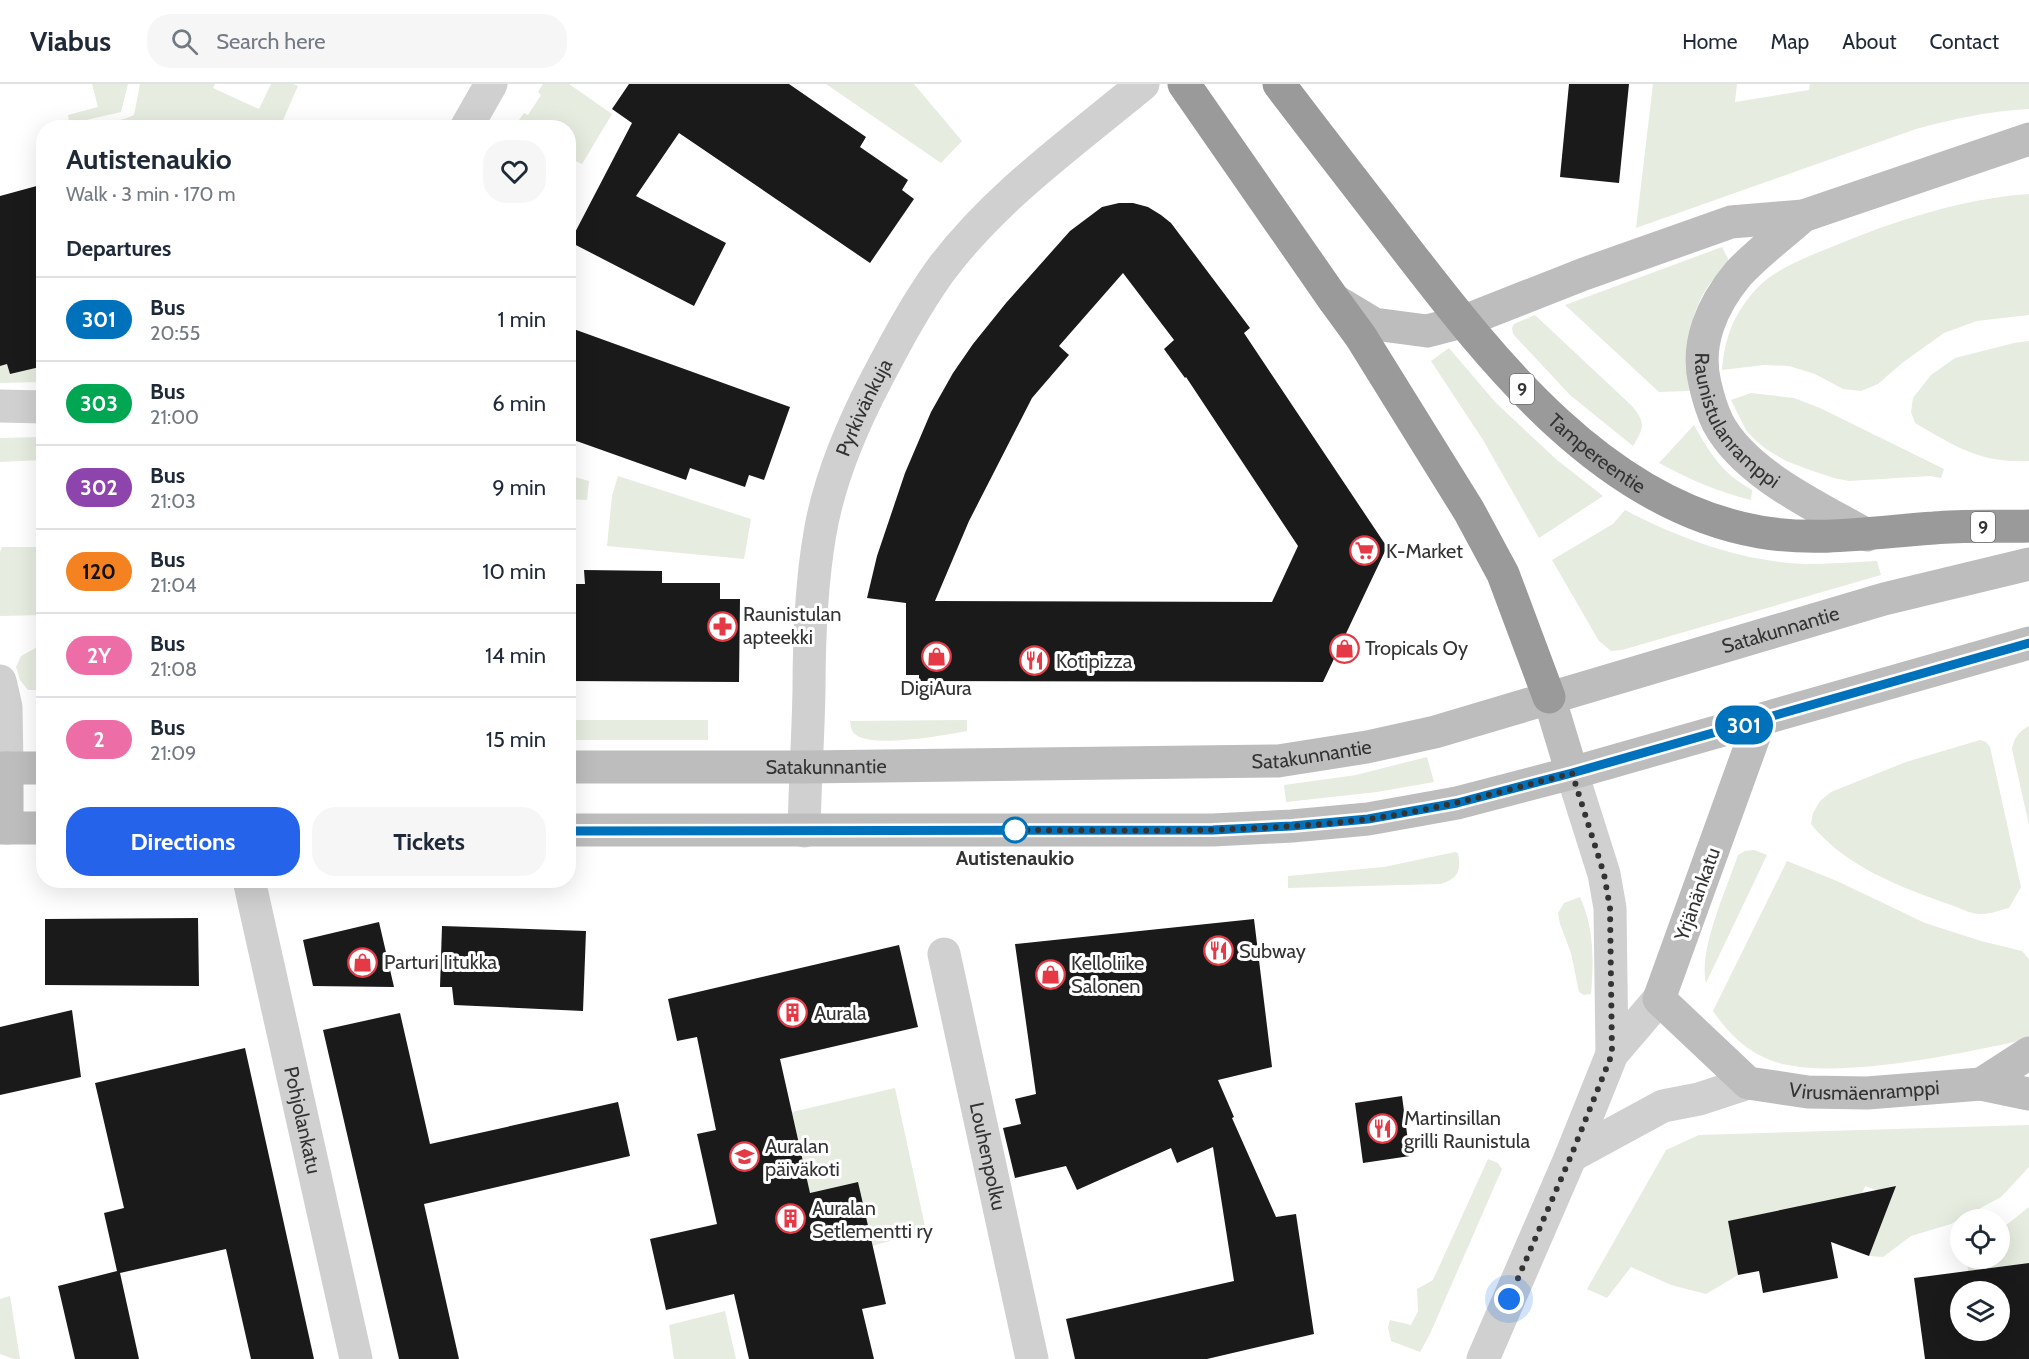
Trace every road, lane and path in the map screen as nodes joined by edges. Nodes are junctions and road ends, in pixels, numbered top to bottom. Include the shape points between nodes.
1 (491, 84) edge
2 (1143, 84) edge
3 (1184, 84) edge
4 (1279, 84) edge
5 (471, 120) edge
6 (2021, 147) edge
7 (1803, 216) junction
8 (1334, 300) junction
9 (1462, 322) junction
10 (0, 406) edge
11 (36, 407) edge
12 (2029, 526) edge
13 (1867, 535) junction
14 (2029, 564) edge
15 (2029, 644) edge
16 (0, 681) edge
17 (1549, 697) junction
18 (1760, 720) junction
19 (576, 767) edge
20 (805, 767) junction
21 (3, 768) edge
22 (36, 768) edge
23 (1572, 773) junction
24 (4, 828) edge
25 (36, 828) edge
26 (576, 830) edge
27 (804, 831) junction
28 (251, 888) edge
29 (944, 954) dead end
30 (1659, 999) junction
31 (2029, 1053) edge
32 (1612, 1054) junction
33 (1748, 1083) junction
34 (1981, 1084) junction
35 (2029, 1094) edge
36 (1571, 1156) junction
37 (356, 1359) edge
38 (1032, 1359) edge
39 (1483, 1359) edge

1 - 5 street
2 - 20 street, Pyrkivänkuja via 1018,188 968,239 909,317 865,401 835,475 820,531 813,577
3 - 8 highway
4 - 9 highway, Tampereentie / 9
6 - 7 main road, Raunistulanramppi
7 - 9 main road, Raunistulanramppi via 1731,222
7 - 13 main road, Raunistulanramppi via 1738,274 1727,290 1704,337 1702,372 1719,423 1741,452 1793,492
8 - 9 main road, Raunistulanramppi via 1374,324 1427,331
8 - 17 highway via 1361,337 1493,553
9 - 13 highway, Tampereentie / 9 via 1533,401 1597,455 1652,493 1689,512 1760,532
10 - 11 street
12 - 13 highway, Tampereentie / 9 via 1936,527
14 - 17 main road, Satakunnantie / 9 via 1884,599
15 - 18 main road
16 - 21 street via 6,707
17 - 20 main road, Satakunnantie via 1435,732 1278,761
17 - 23 main road
18 - 23 main road
18 - 30 main road, Yrjänänkatu
19 - 20 main road, Satakunnantie
20 - 27 street, Pyrkivänkuja
21 - 22 main road
21 - 24 main road
23 - 27 main road via 1433,808 1292,826 1213,830
23 - 32 street, Yrjänänkatu via 1604,874 1610,908
24 - 25 main road
26 - 27 main road
28 - 37 street, Pohjolankatu
29 - 38 street, Louhenpolku
30 - 32 street, Yrjänänkatu
30 - 33 main road
31 - 34 main road, Virusmäenramppi
32 - 36 street, Yrjänänkatu
33 - 34 main road, Virusmäenramppi via 1808,1092 1867,1093
33 - 36 street, Virusmäenramppi via 1663,1106
34 - 35 main road, Virusmäenramppi
36 - 39 street, Yrjänänkatu

